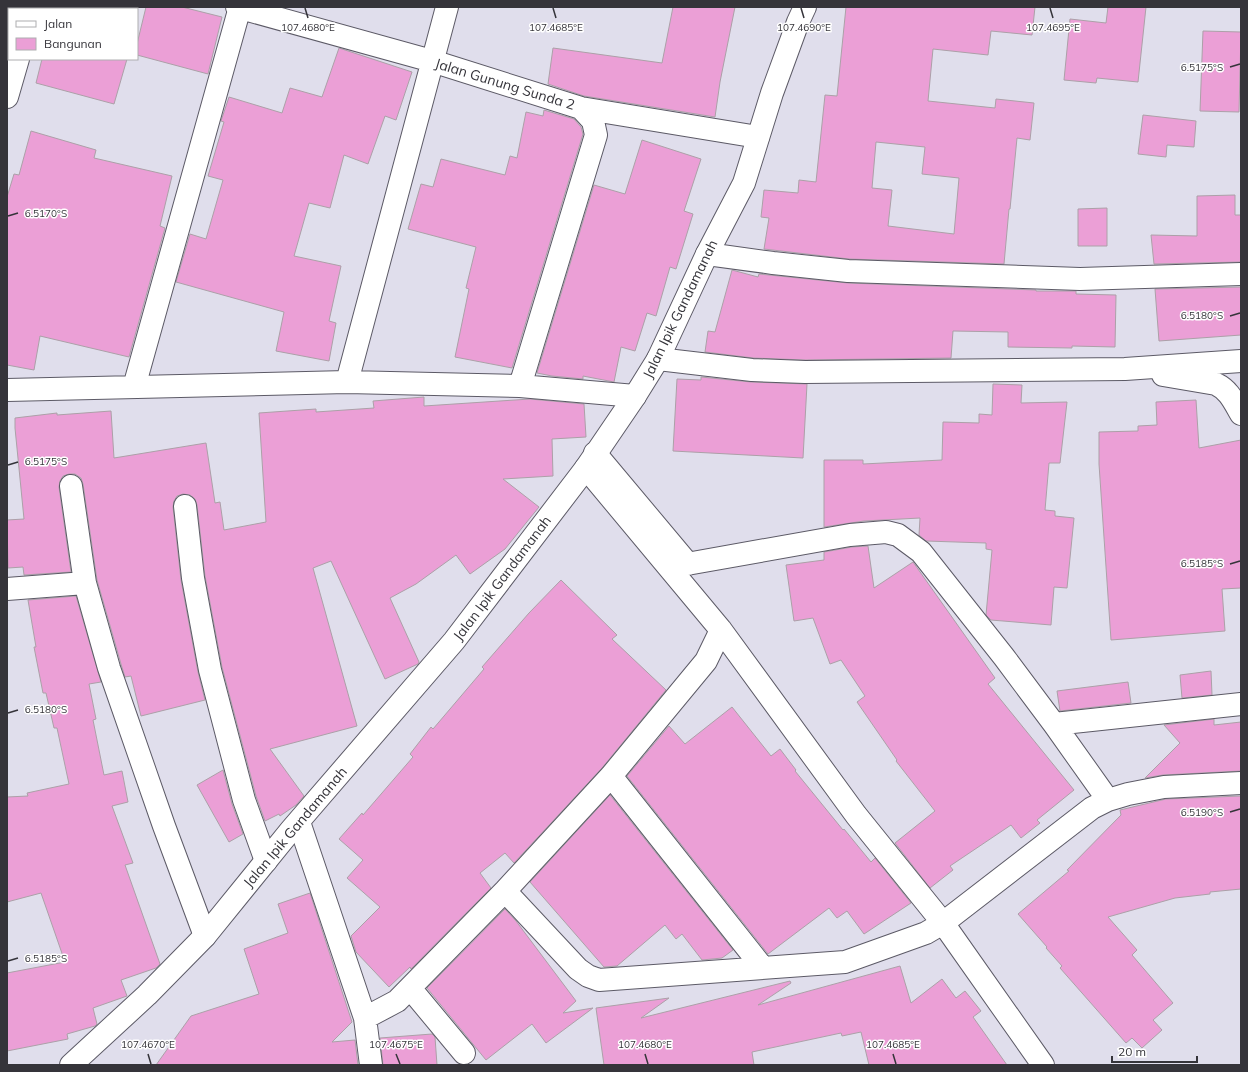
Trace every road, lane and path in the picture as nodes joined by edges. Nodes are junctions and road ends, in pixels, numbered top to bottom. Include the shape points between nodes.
1 (239, 7) edge
2 (447, 7) edge
3 (805, 7) edge
4 (18, 60) edge
5 (432, 61) junction
6 (7, 97) edge
7 (581, 108) junction
8 (758, 137) junction
9 (707, 254) junction
10 (1241, 274) edge
11 (658, 359) junction
12 (1241, 361) edge
13 (1125, 369) junction
14 (347, 382) junction
15 (134, 386) junction
16 (520, 386) junction
17 (7, 390) edge
18 (635, 396) junction
19 (1241, 414) edge
20 (591, 461) junction
21 (71, 486) dead end
22 (185, 506) dead end
23 (679, 566) junction
24 (85, 583) junction
25 (7, 589) edge
26 (721, 630) junction
27 (1241, 704) edge
28 (1054, 724) junction
29 (611, 776) junction
30 (1241, 783) edge
31 (1108, 800) junction
32 (299, 822) junction
33 (266, 861) junction
34 (505, 891) junction
35 (943, 923) junction
36 (205, 936) junction
37 (763, 968) junction
38 (410, 988) junction
39 (365, 1018) junction
40 (464, 1053) dead end
41 (71, 1065) edge
42 (371, 1065) edge
43 (1043, 1065) edge

1 - 5 street, Jalan Gunung Sunda 2
1 - 15 street
2 - 5 street
3 - 8 street, Jalan Ipik Gandamanah
4 - 6 street
5 - 7 street, Jalan Gunung Sunda 2
5 - 14 street
7 - 8 street
7 - 16 street, Jalan Gunung Sunda 2 via 593,121 596,135
8 - 9 street, Jalan Ipik Gandamanah via 744,183
9 - 10 street via 848,270 1080,279
9 - 11 street, Jalan Ipik Gandamanah
11 - 13 street via 752,370 805,372
11 - 18 street, Jalan Ipik Gandamanah
12 - 13 street
13 - 19 street via 1224,387
14 - 15 street
14 - 16 street
15 - 17 street
16 - 18 street
18 - 20 street, Jalan Ipik Gandamanah
20 - 23 street
20 - 32 street, Jalan Ipik Gandamanah via 454,641
21 - 24 street
22 - 33 street via 193,578 210,670 244,800
23 - 26 street
23 - 28 street via 850,535 886,532 898,535 922,552
24 - 25 street
24 - 36 street via 109,668
26 - 29 street via 706,661
26 - 35 street via 856,815
27 - 28 street
28 - 31 street
29 - 34 street
29 - 37 street
30 - 31 street via 1164,787
31 - 35 street via 1092,808
32 - 33 street, Jalan Ipik Gandamanah
32 - 39 street
33 - 36 street, Jalan Ipik Gandamanah
34 - 37 street via 578,969 599,980
34 - 38 street
35 - 37 street via 926,933 845,962
35 - 43 street
36 - 41 street, Jalan Ipik Gandamanah
38 - 39 street via 397,1001
38 - 40 street
39 - 42 street

